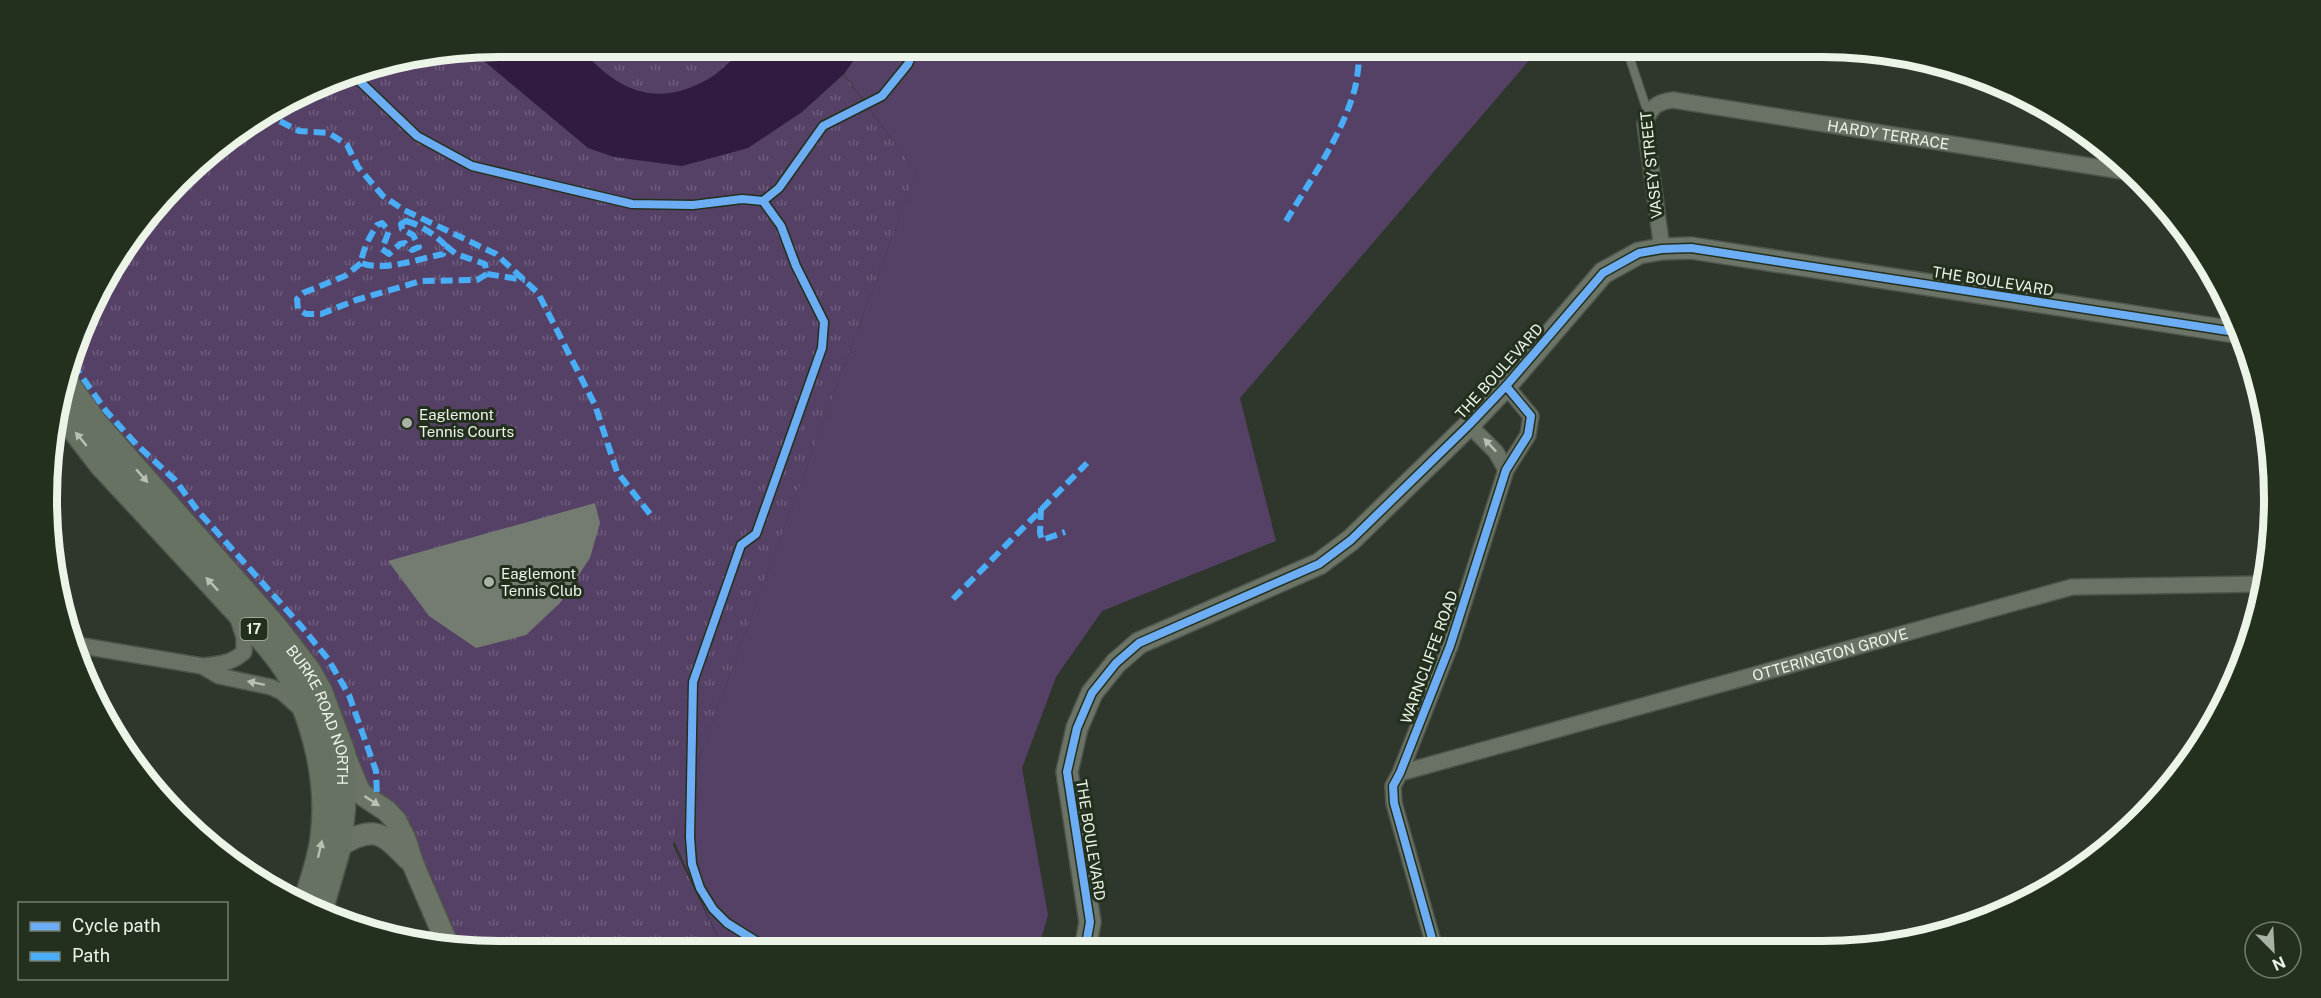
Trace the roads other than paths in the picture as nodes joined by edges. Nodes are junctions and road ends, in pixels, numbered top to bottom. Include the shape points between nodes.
1 (1629, 57) edge
2 (1648, 113) junction
3 (2117, 170) edge
4 (1662, 249) junction
5 (2231, 331) edge
6 (1506, 386) junction
7 (71, 389) edge
8 (64, 417) edge
9 (1469, 425) junction
10 (1506, 470) junction
11 (741, 546) dead end
12 (2256, 584) edge
13 (231, 605) junction
14 (82, 646) edge
15 (201, 666) junction
16 (305, 712) junction
17 (343, 753) junction
18 (1400, 773) junction
19 (339, 846) junction
20 (413, 864) junction
21 (306, 896) edge
22 (322, 904) edge
23 (445, 937) edge
24 (756, 941) edge
25 (1087, 941) edge
26 (1433, 941) edge

1 - 2 lane, VASEY STREET
2 - 3 street, HARDY TERRACE via 1654,105 1673,100
2 - 4 street, VASEY STREET via 1645,135
4 - 5 street, THE BOULEVARD via 1691,248
4 - 6 street, THE BOULEVARD via 1640,253 1603,273
6 - 9 street, THE BOULEVARD
6 - 10 street, WARNCLIFFE ROAD via 1531,416 1528,435
7 -> 17 main road, BURKE ROAD NORTH / 17 via 95,423 275,627 308,670
13 -> 8 main road, BURKE ROAD NORTH / 17 via 101,464
10 -> 9 street via 1496,452
9 - 25 street, THE BOULEVARD via 1351,540 1319,564 1138,644 1116,663 1092,693 1077,728 1067,772 1090,922
10 - 18 street, WARNCLIFFE ROAD via 1450,646
11 - 24 lane via 693,682 690,837 692,864 713,909
12 - 18 street, OTTERINGTON GROVE via 2072,587
13 - 15 street via 242,627 244,652 234,661
13 - 16 main road, BURKE ROAD NORTH / 17 via 273,651
14 - 15 street
16 -> 15 street via 282,692 263,684 219,676
21 -> 16 main road, BURKE ROAD NORTH / 17 via 323,835 324,797 322,768
17 - 19 main road, BURKE ROAD NORTH / 17
17 -> 20 street via 363,795 396,821
18 - 26 street, WARNCLIFFE ROAD via 1393,786 1394,803
19 - 20 street via 372,833 386,837
19 - 22 main road, BURKE ROAD NORTH / 17
20 - 23 street

